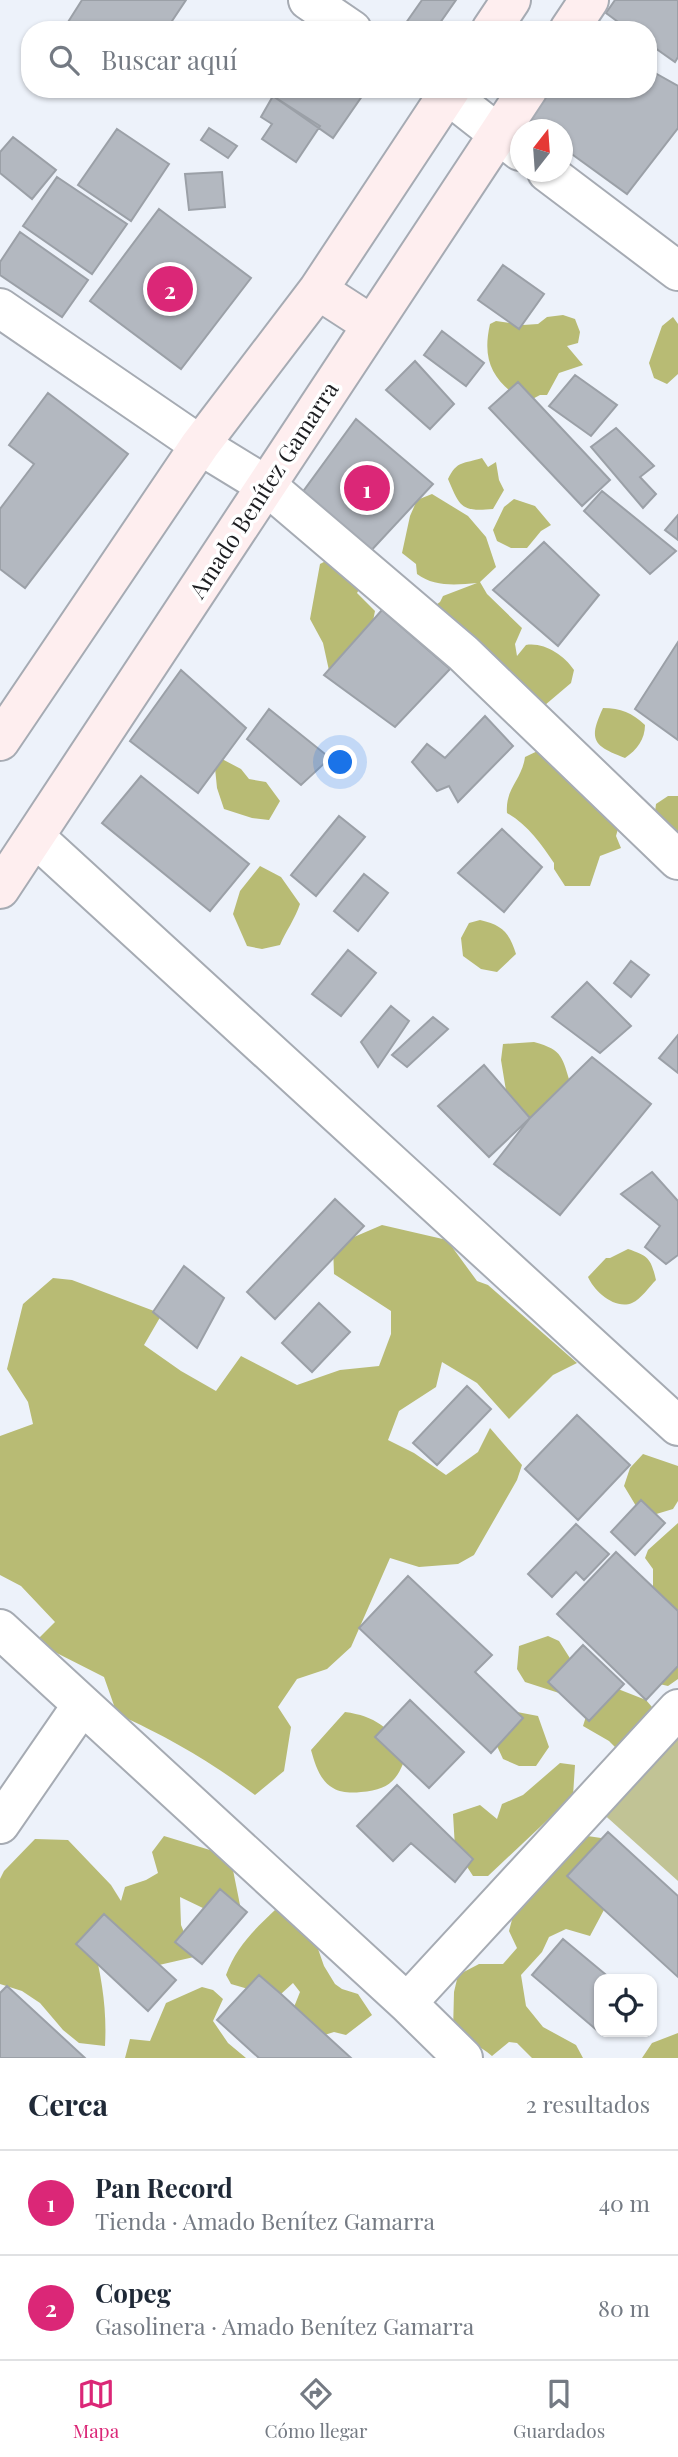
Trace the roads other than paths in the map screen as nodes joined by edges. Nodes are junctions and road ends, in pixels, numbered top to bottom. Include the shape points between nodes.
1 (308, 0) edge
2 (512, 0) edge
3 (589, 0) edge
4 (339, 21) edge
5 (497, 21) edge
6 (575, 21) edge
7 (441, 98) edge
8 (455, 98) edge
9 (525, 98) edge
10 (509, 142) edge
11 (560, 182) edge
12 (678, 271) edge
13 (318, 290) junction
14 (0, 308) edge
15 (372, 326) junction
16 (200, 445) junction
17 (267, 486) junction
18 (0, 741) edge
19 (35, 837) junction
20 (678, 859) edge
21 (0, 889) edge
22 (678, 1426) edge
23 (0, 1629) edge
24 (82, 1705) junction
25 (678, 1709) edge
26 (0, 1824) edge
27 (407, 2003) junction
28 (453, 2055) edge

1 - 4 street
2 - 5 main road
3 - 6 main road
7 - 13 main road
8 - 10 street
9 - 10 main road, Amado Benítez Gamarra
10 - 15 main road, Amado Benítez Gamarra
11 - 12 street
13 - 15 main road
13 - 16 main road
14 - 16 street
15 - 17 main road, Amado Benítez Gamarra
16 - 17 street
16 - 18 main road
17 - 19 main road, Amado Benítez Gamarra
17 - 20 street via 464,653
19 - 21 main road, Amado Benítez Gamarra
19 - 22 street
23 - 24 street
24 - 26 street
24 - 27 street
25 - 27 street
27 - 28 street

